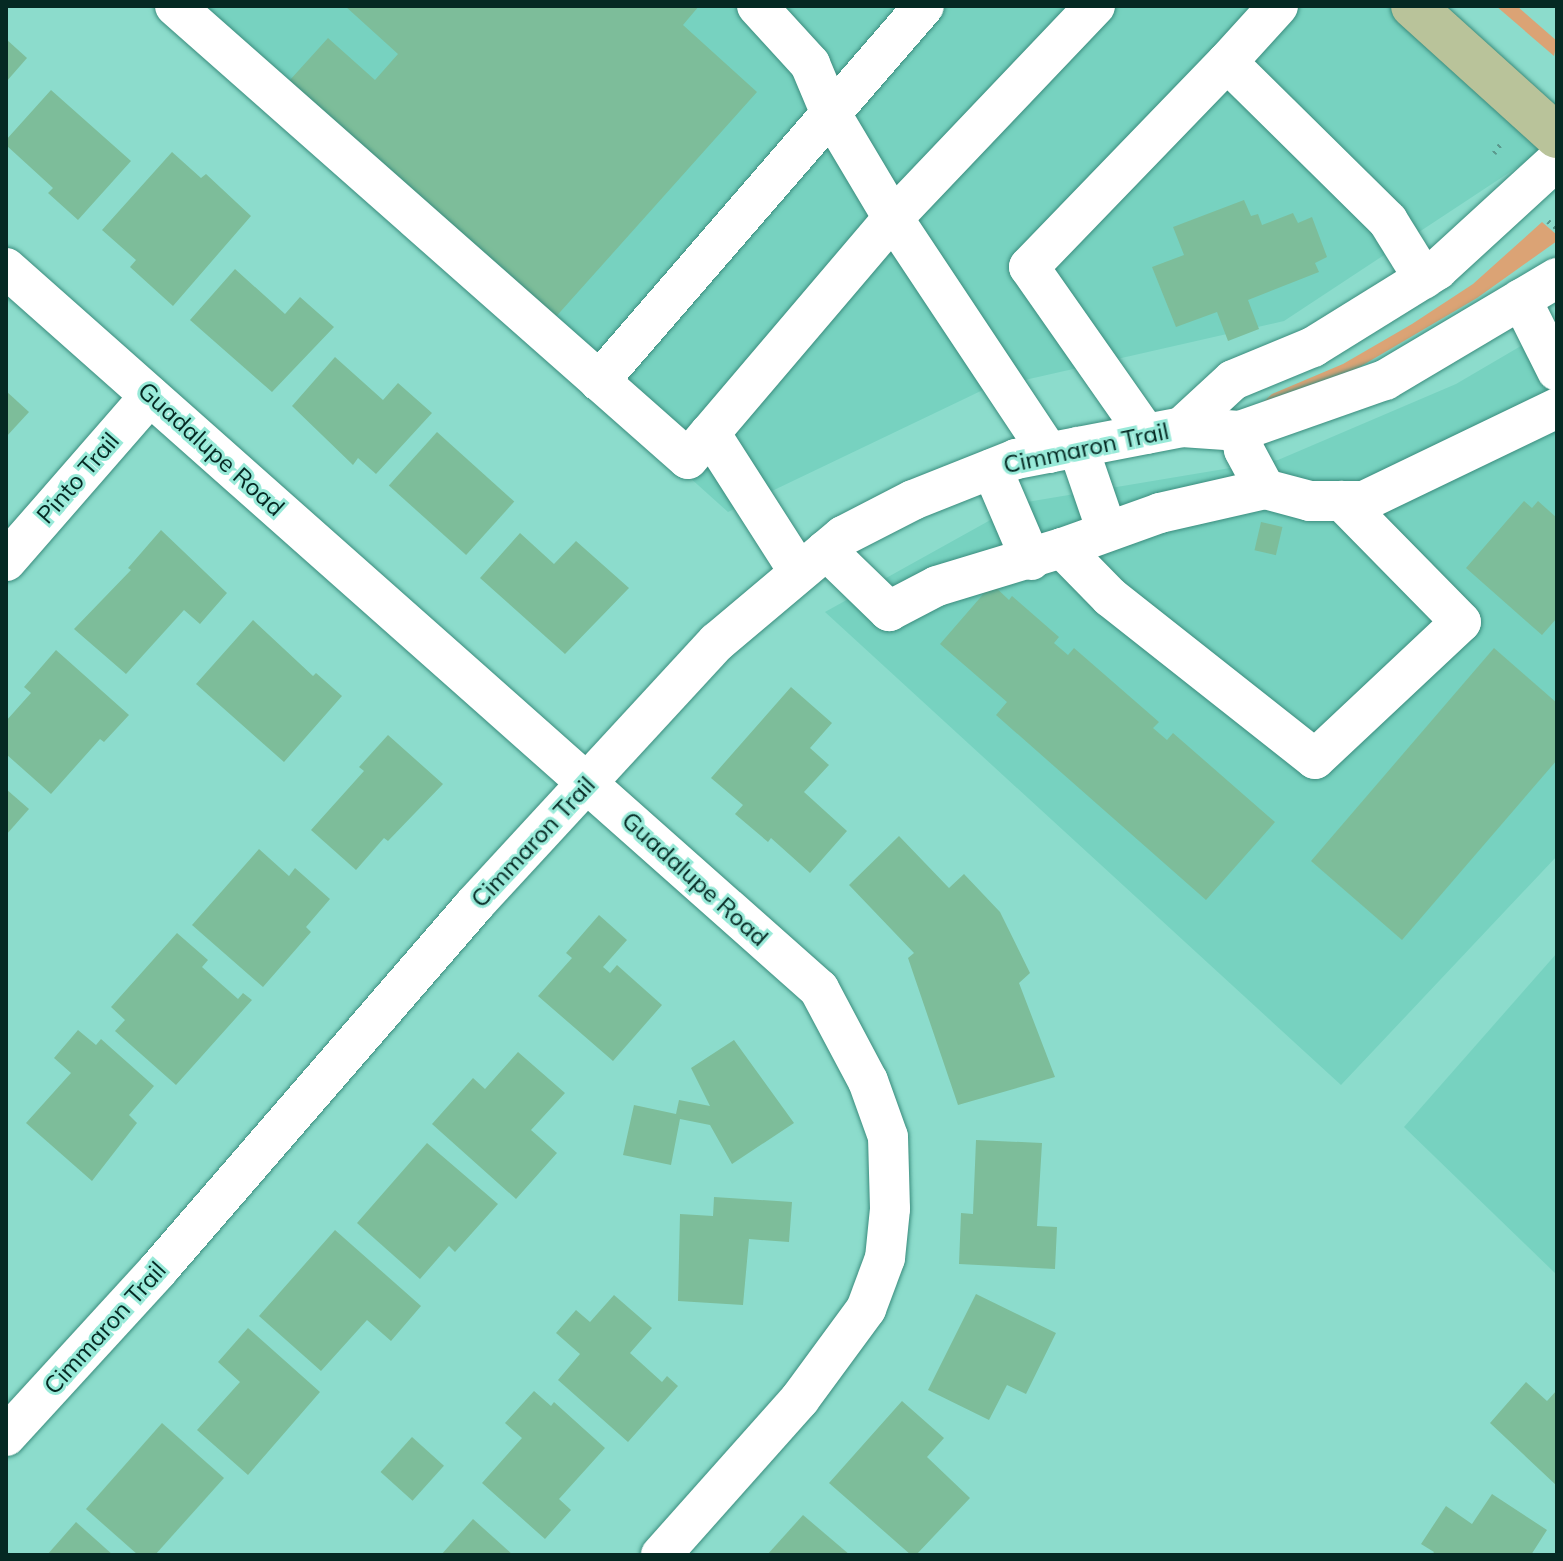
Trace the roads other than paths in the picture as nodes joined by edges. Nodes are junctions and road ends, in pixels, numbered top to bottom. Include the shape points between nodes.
1 (175, 6) edge
2 (924, 6) edge
3 (1095, 6) edge
4 (1278, 6) edge
5 (1413, 6) edge
6 (777, 13) edge
7 (1227, 62) junction
8 (831, 114) junction
9 (1557, 136) edge
10 (1557, 160) edge
11 (893, 218) junction
12 (6, 268) edge
13 (1557, 278) edge
14 (1424, 279) junction
15 (1521, 299) junction
16 (1557, 371) edge
17 (599, 381) junction
18 (150, 396) junction
19 (1557, 408) edge
20 (1164, 431) junction
21 (1240, 431) junction
22 (710, 433) junction
23 (1063, 450) junction
24 (992, 469) junction
25 (1265, 489) junction
26 (1342, 501) junction
27 (1107, 531) junction
28 (1046, 554) junction
29 (6, 561) edge
30 (813, 561) junction
31 (587, 783) junction
32 (6, 1436) edge
33 (661, 1555) edge

1 - 17 street
2 - 8 street
3 - 11 street
4 - 7 street
5 - 9 main road
6 - 8 street via 810,64
7 - 14 street via 1388,221
7 - 20 street via 1029,267
8 - 11 street
8 - 17 street
10 - 14 street, Cimmaron Trail
11 - 22 street
11 - 23 street
12 - 18 street, Guadalupe Road
13 - 15 street, Cimmaron Trail
14 - 20 street, Cimmaron Trail via 1313,347 1233,380
15 - 16 street
15 - 21 street, Cimmaron Trail via 1385,380
17 - 22 street via 688,459
18 - 29 street, Pinto Trail
18 - 31 street, Guadalupe Road
19 - 26 street via 1364,501
20 - 21 street, Cimmaron Trail
20 - 23 street, Cimmaron Trail
21 - 25 street
22 - 30 street
23 - 24 street, Cimmaron Trail
23 - 27 street
24 - 28 street
24 - 30 street, Cimmaron Trail via 913,500 843,536
25 - 26 street via 1310,501
25 - 27 street
26 - 28 street via 1461,622 1315,759 1110,597
27 - 28 street
28 - 30 street via 937,586 889,611
30 - 31 street, Cimmaron Trail via 717,642
31 - 32 street, Cimmaron Trail
31 - 33 street, Guadalupe Road via 819,989 868,1081 888,1137 885,1258 866,1309 800,1399

